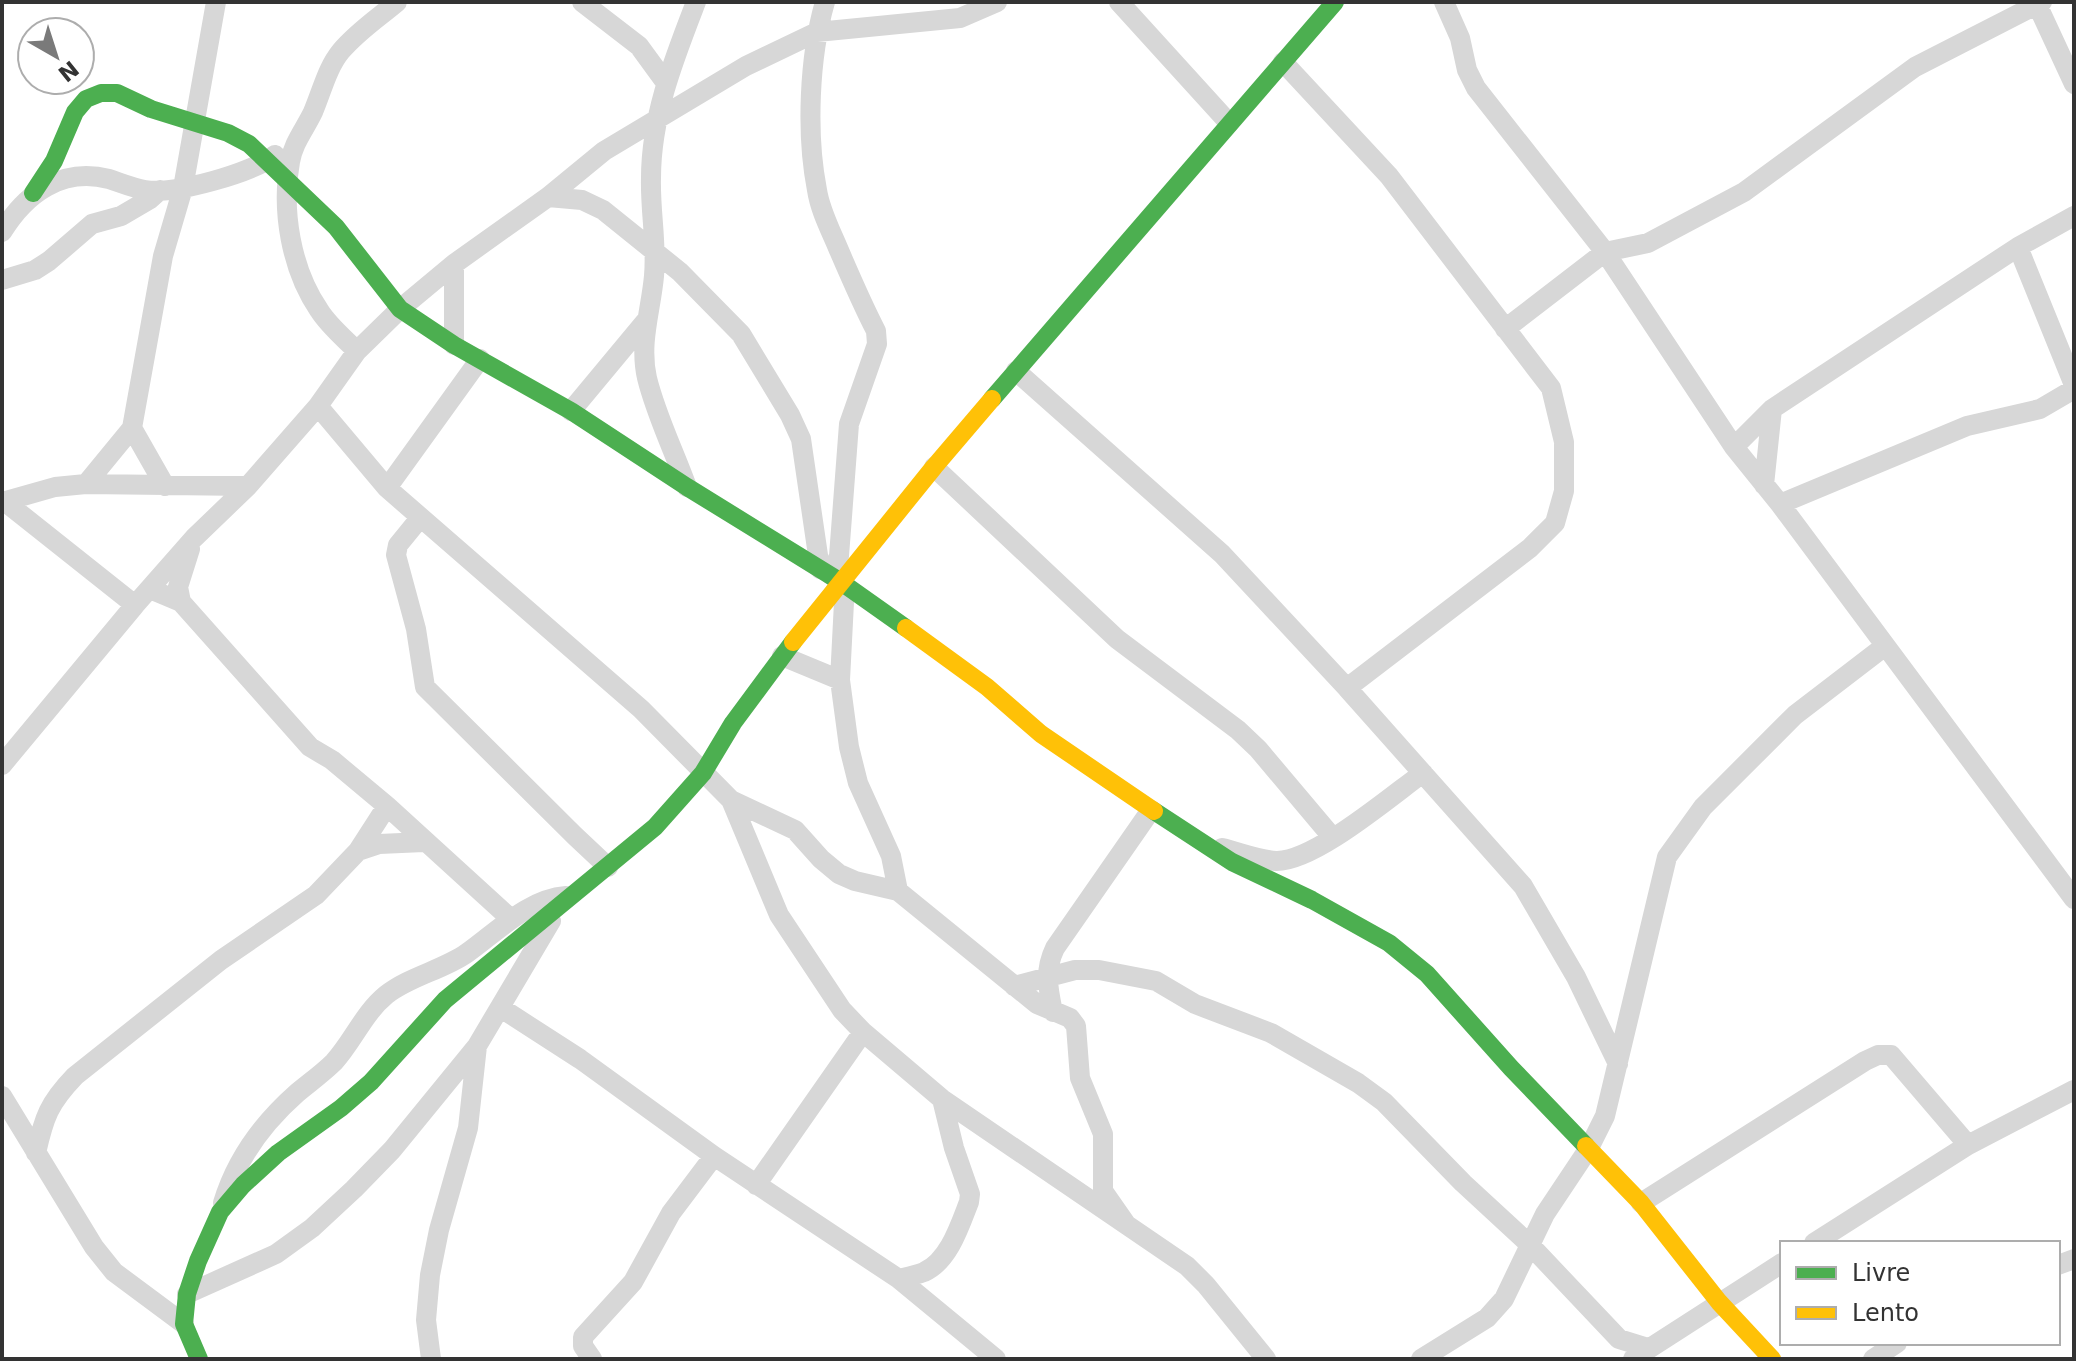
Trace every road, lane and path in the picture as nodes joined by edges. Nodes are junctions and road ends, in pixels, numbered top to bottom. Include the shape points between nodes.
1 (216, 2) edge
2 (582, 2) edge
3 (696, 2) edge
4 (825, 2) edge
5 (997, 2) edge
6 (1119, 2) edge
7 (1335, 2) edge
8 (1444, 2) edge
9 (393, 3) edge
10 (2038, 3) edge
11 (817, 32) junction
12 (1283, 62) junction
13 (666, 83) junction
14 (2074, 84) edge
15 (658, 118) junction
16 (196, 121) junction
17 (1229, 123) junction
18 (299, 134) junction
19 (268, 160) junction
20 (289, 180) junction
21 (183, 188) junction
22 (160, 190) junction
23 (33, 193) junction
24 (548, 197) junction
25 (2074, 216) edge
26 (2, 232) edge
27 (2018, 247) junction
28 (656, 250) junction
29 (1605, 252) junction
30 (454, 264) junction
31 (2, 280) edge
32 (400, 309) junction
33 (645, 322) junction
34 (1505, 329) junction
35 (454, 345) junction
36 (357, 351) junction
37 (480, 359) junction
38 (1016, 371) junction
39 (2074, 387) edge
40 (318, 406) junction
41 (1772, 409) junction
42 (571, 411) junction
43 (132, 428) junction
44 (1734, 447) junction
45 (934, 467) junction
46 (86, 484) junction
47 (1764, 485) junction
48 (165, 486) junction
49 (248, 486) junction
50 (687, 487) junction
51 (387, 488) junction
52 (3, 502) edge
53 (1780, 504) junction
54 (420, 518) junction
55 (194, 538) junction
56 (832, 579) junction
57 (150, 589) junction
58 (181, 602) junction
59 (135, 605) junction
60 (1885, 646) junction
61 (782, 656) junction
62 (840, 680) junction
63 (1347, 688) junction
64 (2, 765) edge
65 (703, 773) junction
66 (1423, 773) junction
67 (731, 800) junction
68 (387, 806) junction
69 (1151, 810) junction
70 (1333, 838) junction
71 (424, 842) junction
72 (1202, 843) junction
73 (358, 851) junction
74 (608, 867) junction
75 (898, 891) junction
76 (2074, 899) edge
77 (567, 901) junction
78 (511, 919) junction
79 (1047, 978) junction
80 (1014, 986) junction
81 (501, 1008) junction
82 (1053, 1012) junction
83 (863, 1032) junction
84 (477, 1046) junction
85 (1618, 1064) junction
86 (2074, 1090) edge
87 (2, 1096) edge
88 (942, 1099) junction
89 (1968, 1145) junction
90 (1589, 1148) junction
91 (36, 1153) junction
92 (714, 1156) junction
93 (756, 1185) junction
94 (1641, 1203) junction
95 (220, 1212) junction
96 (1545, 1214) junction
97 (1503, 1219) junction
98 (1126, 1224) junction
99 (1817, 1241) edge
100 (1529, 1244) junction
101 (1780, 1264) edge
102 (899, 1279) junction
103 (187, 1294) junction
104 (1719, 1302) junction
105 (184, 1324) junction
106 (1894, 1345) edge
107 (1640, 1353) edge
108 (1427, 1358) edge
109 (199, 1359) edge
110 (431, 1359) edge
111 (592, 1359) edge
112 (996, 1359) edge
113 (1266, 1359) edge
114 (1772, 1359) edge
115 (1873, 1359) edge

1 - 16 street
2 - 13 street via 639,46
3 - 13 street
4 - 11 street
5 - 11 street via 960,18
6 - 17 street
7 - 12 street
8 - 29 street via 1476,88
9 - 18 street via 339,53
10 - 14 street
10 - 29 street via 1915,67 1744,192 1648,243
11 - 15 street
11 - 56 street via 812,71 817,191 877,344 849,424 839,556
12 - 17 street
12 - 34 street via 1389,176
13 - 15 street
15 - 24 street via 604,151
15 - 28 street via 651,175
16 - 19 street via 249,144
16 - 21 street
16 - 23 street via 117,93 86,99
17 - 38 street
18 - 19 street
18 - 20 street
19 - 20 street
19 - 21 street
20 - 32 street via 336,227
20 - 36 street via 290,235 300,272 318,309
21 - 22 street
21 - 43 street via 163,256
22 - 23 street via 84,175
22 - 31 street via 121,216 92,224 35,270
23 - 26 street
24 - 28 street via 582,200 603,210
24 - 30 street
25 - 27 street
27 - 39 street
27 - 41 street
28 - 33 street
28 - 56 street via 741,334 790,415 801,439 810,511
29 - 34 street
29 - 44 street
30 - 32 street
30 - 35 street
32 - 35 street
32 - 36 street
33 - 42 street
33 - 50 street via 647,377
34 - 63 street via 1551,388 1564,442 1564,491 1555,523 1530,548
35 - 37 street
36 - 40 street
37 - 42 street
37 - 51 street
38 - 45 street
38 - 63 street via 1222,554
39 - 53 street via 2040,409 1967,426
40 - 49 street
40 - 51 street
41 - 44 street
41 - 47 street
42 - 50 street
43 - 46 street
43 - 48 street
44 - 47 street
45 - 56 street
45 - 70 street via 1117,639 1238,730
46 - 48 street
46 - 52 street
47 - 53 street
48 - 49 street
49 - 55 street
50 - 56 street
51 - 54 street
52 - 59 street
53 - 60 street
54 - 65 street via 641,709
54 - 74 street via 396,555 425,687
55 - 57 street
55 - 58 street via 178,587
56 - 61 street
56 - 62 street via 844,602
56 - 69 street
57 - 58 street
57 - 59 street
58 - 68 street via 296,734
59 - 64 street
60 - 76 street
60 - 85 street via 1795,715 1703,807 1667,857
61 - 62 street
61 - 65 street
62 - 75 street via 858,783 891,856
63 - 66 street
65 - 67 street
65 - 74 street via 655,827
66 - 70 street
66 - 85 street via 1523,886
67 - 75 street via 795,830 839,874
67 - 83 street via 779,915
68 - 71 street
68 - 73 street
69 - 72 street
69 - 79 street via 1055,948
70 - 72 street via 1277,861
71 - 73 street via 379,844
71 - 78 street
72 - 90 street via 1389,943 1427,974
73 - 91 street via 316,895 221,960 75,1076 54,1098
74 - 77 street
75 - 80 street
77 - 78 street via 555,897
77 - 81 street
77 - 95 street via 445,1000 371,1082 278,1153
78 - 95 street via 457,959 389,992 376,1004 335,1061 267,1123 231,1178
79 - 80 street
79 - 82 street
79 - 97 street via 1099,970 1156,981 1195,1004 1271,1033 1384,1102
80 - 82 street
81 - 84 street
81 - 92 street
82 - 98 street via 1076,1026 1080,1078 1103,1134 1103,1191
83 - 88 street
83 - 93 street
84 - 103 street via 392,1150 312,1228 276,1254
84 - 110 street via 468,1128 430,1275 426,1320
85 - 90 street via 1605,1116
86 - 89 street
87 - 91 street
88 - 98 street
88 - 102 street via 969,1202 939,1262 926,1272
89 - 94 street via 1891,1055 1878,1055
89 - 99 street
90 - 94 street
90 - 96 street
91 - 105 street via 114,1272
92 - 93 street
92 - 111 street via 671,1213 633,1282 583,1337
93 - 102 street
94 - 104 street
95 - 103 street
96 - 97 street
96 - 100 street
97 - 100 street
98 - 113 street via 1187,1266
100 - 107 street via 1619,1339
100 - 108 street via 1496,1310
101 - 104 street
102 - 112 street
103 - 105 street
104 - 107 street
104 - 114 street
105 - 109 street
106 - 115 street

